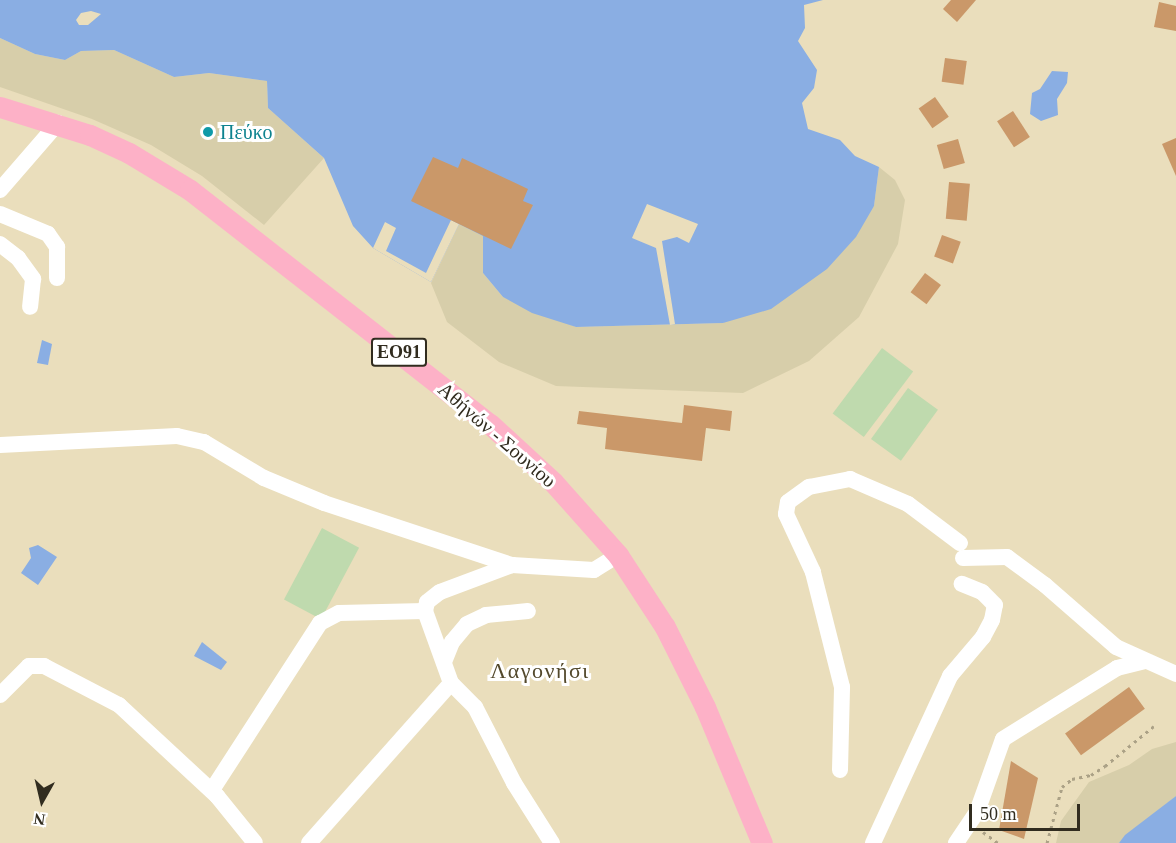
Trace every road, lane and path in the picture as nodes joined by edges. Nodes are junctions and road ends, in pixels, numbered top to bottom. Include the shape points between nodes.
1 (0, 107) edge
2 (58, 123) junction
3 (0, 190) edge
4 (0, 214) edge
5 (0, 244) edge
6 (57, 278) dead end
7 (30, 307) dead end
8 (0, 446) edge
9 (618, 555) junction
10 (512, 565) junction
11 (962, 584) dead end
12 (425, 611) junction
13 (528, 611) dead end
14 (1145, 661) junction
15 (444, 662) junction
16 (1176, 674) edge
17 (451, 683) junction
18 (0, 696) edge
19 (1154, 726) dead end
20 (840, 770) dead end
21 (212, 790) junction
22 (971, 823) junction
23 (255, 843) edge
24 (309, 843) edge
25 (552, 843) edge
26 (762, 843) edge
27 (873, 843) edge
28 (956, 843) edge
29 (998, 843) edge
30 (1047, 843) edge

1 - 2 main road, Αθήνών - Σουνίου / ΕΟ91
2 - 3 street
2 - 9 main road, Αθήνών - Σουνίου / ΕΟ91 via 137,158 231,219 490,424 553,482
4 - 6 street via 48,234 57,247
5 - 7 street via 18,258 33,279
8 - 10 street via 177,436 204,442 264,478 324,503
9 - 10 street via 594,570
9 - 26 main road, Αθήνών - Σουνίου / ΕΟ91 via 676,648
10 - 12 street via 440,592 428,602
11 - 27 street via 982,592 994,605 992,620 983,638 950,676
12 - 15 street
12 - 21 street via 339,613 320,623
13 - 15 street via 486,615 467,624 452,642
14 - 16 street
14 - 20 street via 1116,647 1007,557 961,550 908,504 850,479 809,487 788,502 786,514 813,572 842,687
14 - 22 street via 1117,668 1004,740
15 - 17 street
17 - 24 street
17 - 25 street via 475,707 514,783
18 - 21 street via 29,666 44,666 119,705
19 - 30 path via 1105,766 1072,779 1062,788
21 - 23 street
22 - 28 street
22 - 29 path

